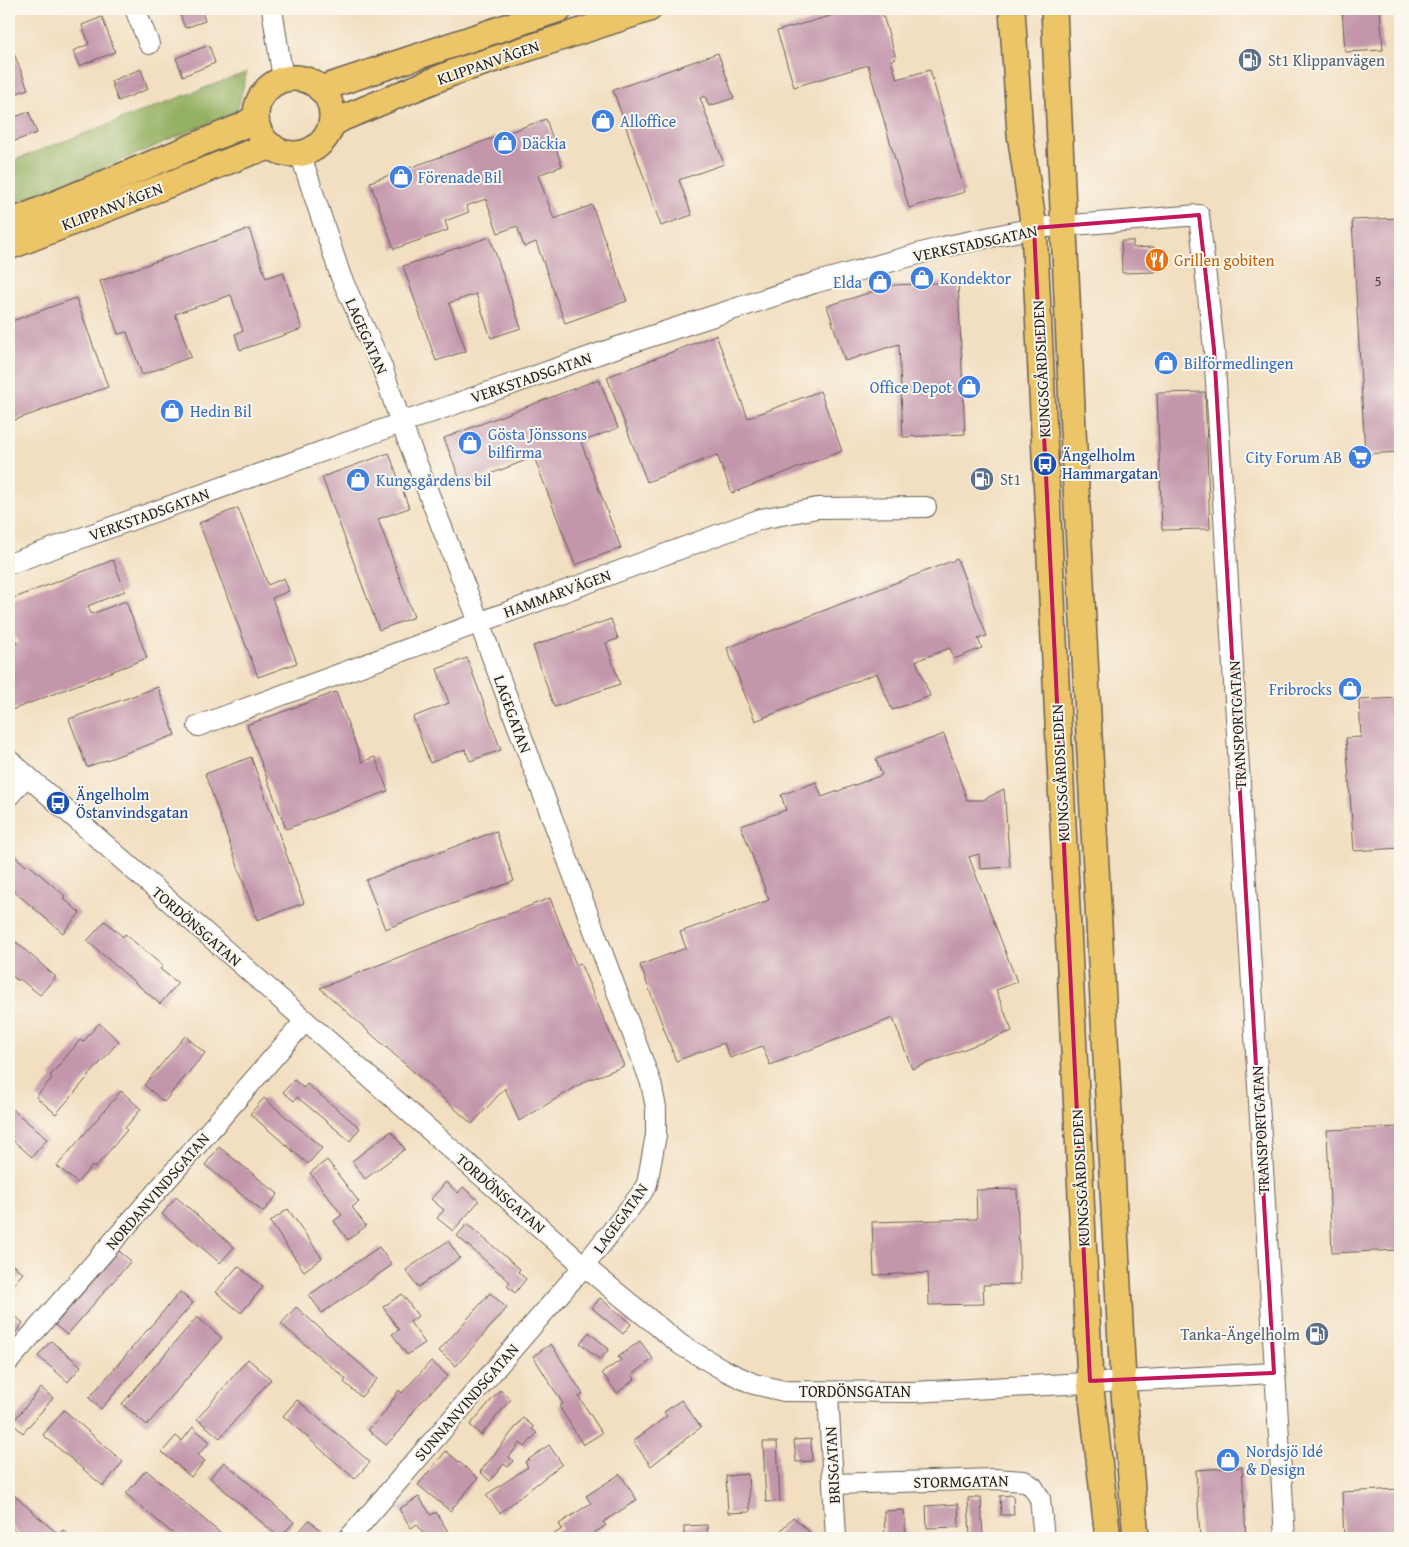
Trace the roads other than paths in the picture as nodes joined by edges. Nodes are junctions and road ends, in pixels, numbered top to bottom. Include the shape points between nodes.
1 (135, 9) edge
2 (272, 9) edge
3 (560, 9) edge
4 (649, 9) edge
5 (1012, 9) edge
6 (1054, 9) edge
7 (149, 44) dead end
8 (284, 79) junction
9 (320, 89) junction
10 (256, 117) junction
11 (331, 125) junction
12 (273, 148) junction
13 (300, 153) junction
14 (9, 223) edge
15 (1062, 227) junction
16 (1034, 228) junction
17 (9, 247) edge
18 (401, 423) junction
19 (926, 507) dead end
20 (9, 564) edge
21 (479, 622) junction
22 (198, 726) dead end
23 (9, 760) edge
24 (26, 776) junction
25 (9, 796) edge
26 (305, 1021) junction
27 (584, 1266) junction
28 (9, 1361) edge
29 (1274, 1373) junction
30 (1123, 1380) junction
31 (1090, 1381) junction
32 (828, 1393) junction
33 (834, 1484) junction
34 (349, 1538) edge
35 (836, 1538) edge
36 (1044, 1538) edge
37 (1108, 1538) edge
38 (1136, 1538) edge
39 (1285, 1538) edge

1 - 7 street
2 - 8 street
3 - 9 main road, KLIPPANVÄGEN
4 - 11 main road, KLIPPANVÄGEN via 452,73
5 - 16 main road, KUNGSGÅRDSLEDEN via 1020,134
6 - 15 main road, KUNGSGÅRDSLEDEN
8 - 9 main road via 310,81
8 - 10 main road via 269,87 259,101
9 - 11 main road via 330,105
10 - 12 main road via 261,134
10 - 14 main road, KLIPPANVÄGEN via 242,126
11 - 13 main road, KLIPPANVÄGEN via 325,138 314,148
12 - 13 main road, KLIPPANVÄGEN via 286,153
12 - 17 main road, KLIPPANVÄGEN via 252,152
13 - 18 street, LAGEGATAN via 341,277 382,367
15 - 16 street, VERKSTADSGATAN
15 - 29 street, TRANSPORTGATAN via 1199,215 1214,349
15 - 30 main road, KUNGSGÅRDSLEDEN
16 - 18 street, VERKSTADSGATAN via 943,247 814,283
16 - 31 main road, KUNGSGÅRDSLEDEN
18 - 20 street, VERKSTADSGATAN
18 - 21 street, LAGEGATAN
19 - 21 street, HAMMARVÄGEN via 817,508 761,519
21 - 22 street, HAMMARVÄGEN
21 - 27 street, LAGEGATAN via 643,1059 656,1108 653,1158 647,1184
23 - 24 street, TORDÖNSGATAN
24 - 25 street
24 - 26 street, TORDÖNSGATAN
26 - 27 street, TORDÖNSGATAN
26 - 28 street, NORDANVINDSGATAN
27 - 32 street, TORDÖNSGATAN via 681,1345 724,1370 770,1388
27 - 34 street, SUNNANVINDSGATAN
29 - 30 street
29 - 39 street, TRANSPORTGATAN
30 - 31 street
30 - 38 main road, KUNGSGÅRDSLEDEN
31 - 32 street, TORDÖNSGATAN via 913,1392
31 - 37 main road, KUNGSGÅRDSLEDEN
32 - 33 street, BRISGATAN
33 - 35 street, BRISGATAN
33 - 36 street, STORMGATAN via 1024,1481 1033,1487 1040,1499

